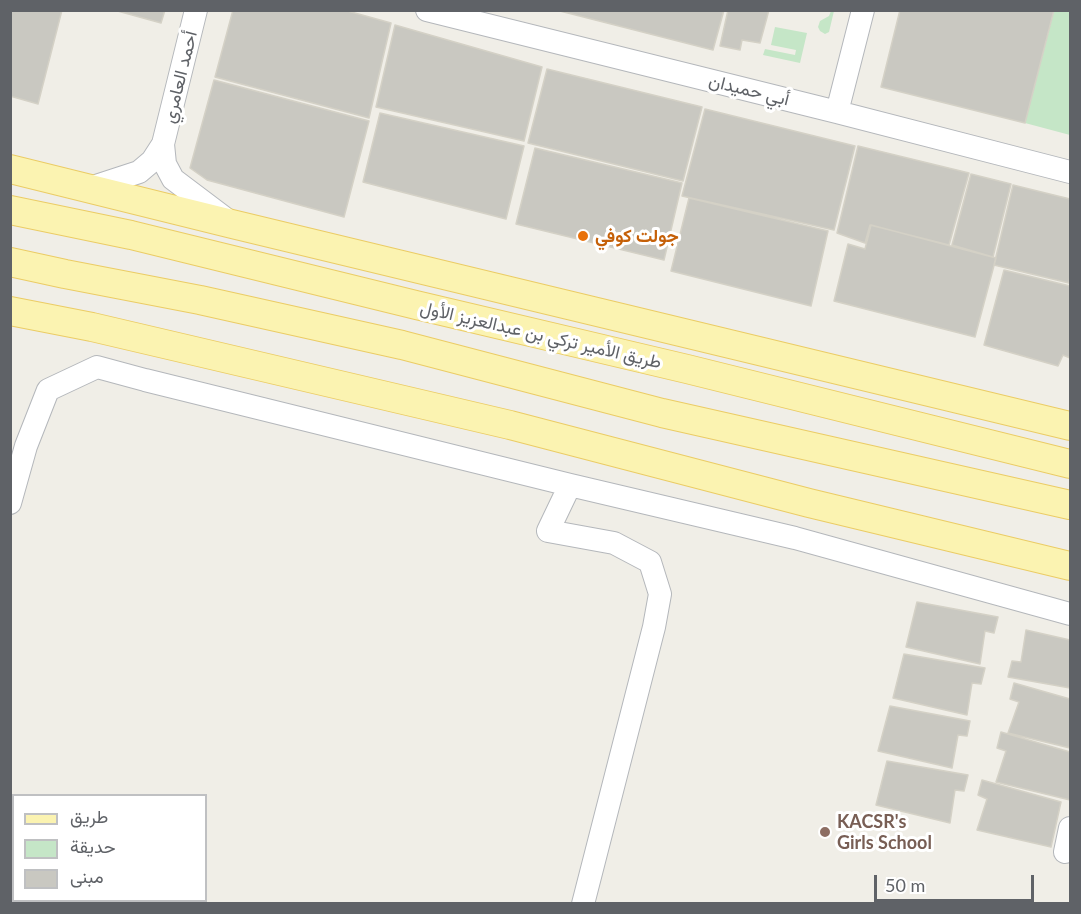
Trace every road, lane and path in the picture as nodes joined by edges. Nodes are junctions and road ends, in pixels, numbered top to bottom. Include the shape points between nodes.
1 (196, 10) edge
2 (427, 10) edge
3 (862, 10) edge
4 (837, 112) junction
5 (163, 144) junction
6 (10, 169) edge
7 (1071, 171) edge
8 (87, 189) junction
9 (10, 210) edge
10 (232, 224) junction
11 (10, 261) edge
12 (10, 280) edge
13 (200, 300) junction
14 (10, 311) edge
15 (1071, 426) edge
16 (18, 444) edge
17 (1071, 464) edge
18 (570, 485) junction
19 (10, 503) edge
20 (1071, 505) edge
21 (1071, 566) edge
22 (1071, 614) edge
23 (1071, 828) edge
24 (1065, 852) dead end
25 (583, 903) edge

1 - 5 street, أحمد العامري
2 - 4 street, أبي حميدان
3 - 4 street
4 - 7 street, أبي حميدان
5 - 8 street via 139,172
5 - 10 street via 165,164 173,179
6 - 8 main road
8 - 10 main road
9 - 17 main road, طريق الأمير تركي بن عبدالعزيز الأول via 131,235
10 - 15 main road
11 - 13 main road
12 - 13 main road
13 - 20 main road via 402,345 662,413
14 - 21 main road via 510,425
16 - 18 street via 48,390 97,367
16 - 19 street
18 - 22 street via 795,538
18 - 25 street via 548,531 614,543 650,562 660,594
23 - 24 street

